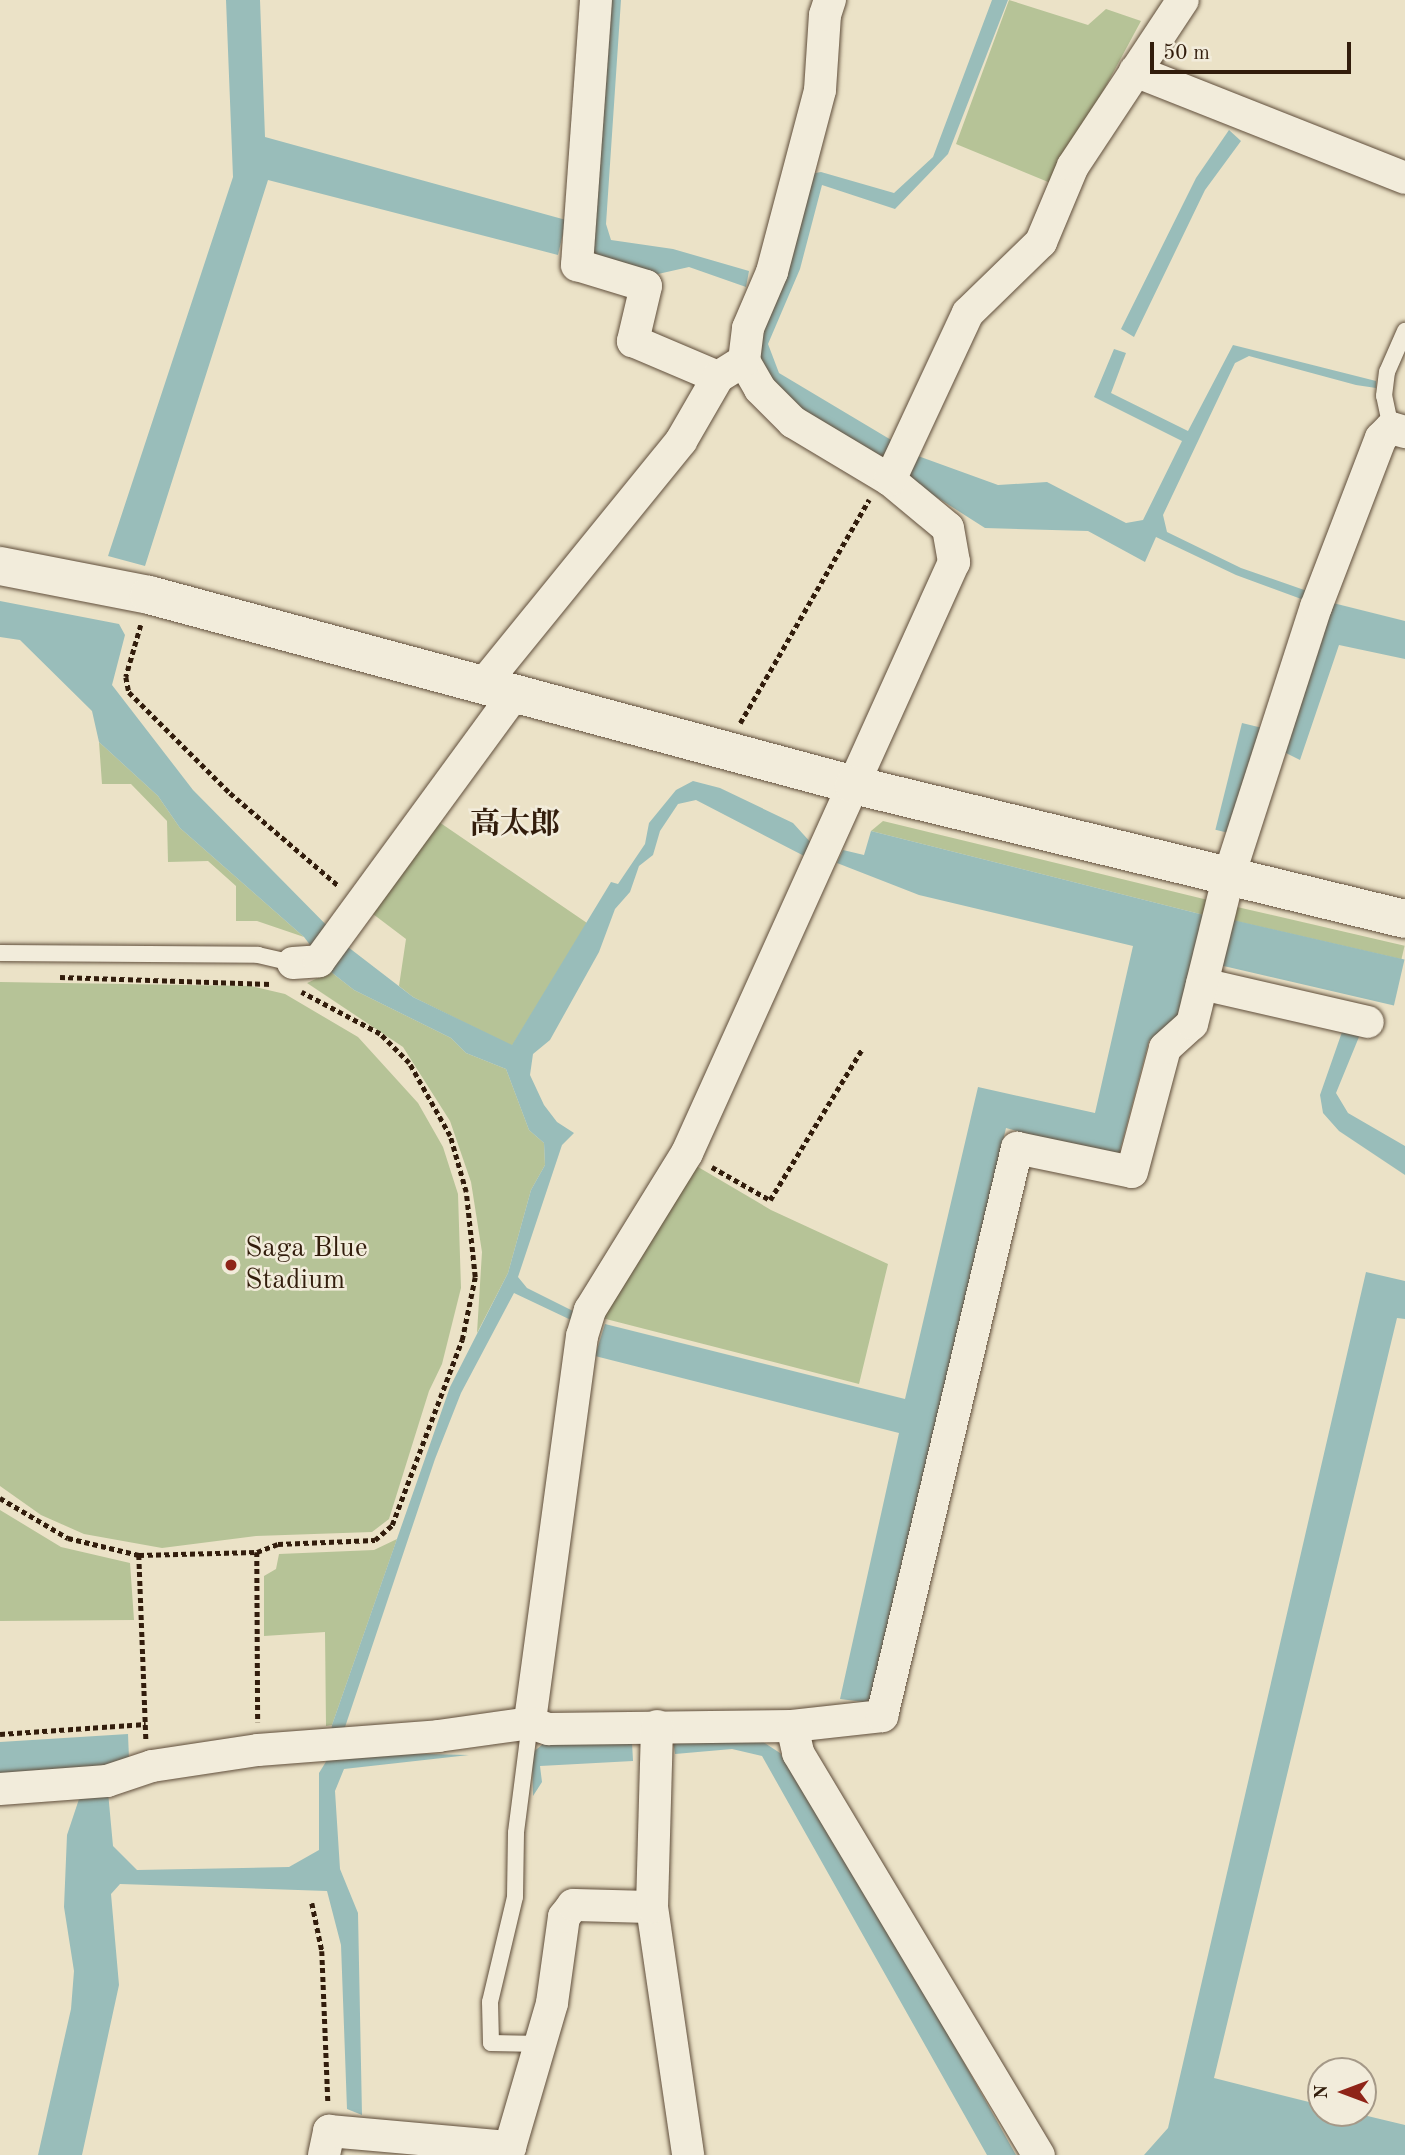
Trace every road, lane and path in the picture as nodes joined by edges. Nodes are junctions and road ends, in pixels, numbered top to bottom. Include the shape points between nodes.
1 (596, 0) edge
2 (830, 0) edge
3 (1183, 0) edge
4 (1135, 71) junction
5 (1405, 178) edge
6 (1405, 331) edge
7 (731, 369) junction
8 (1398, 430) edge
9 (896, 466) junction
10 (0, 566) edge
11 (149, 595) junction
12 (498, 691) junction
13 (723, 751) junction
14 (854, 785) junction
15 (1228, 878) junction
16 (361, 904) junction
17 (1405, 919) edge
18 (0, 953) edge
19 (300, 970) junction
20 (56, 977) dead end
21 (1202, 984) junction
22 (1368, 1021) dead end
23 (862, 1049) dead end
24 (687, 1153) junction
25 (0, 1498) edge
26 (257, 1552) junction
27 (139, 1555) junction
28 (530, 1723) junction
29 (146, 1724) junction
30 (657, 1726) junction
31 (792, 1726) junction
32 (0, 1734) edge
33 (258, 1750) junction
34 (152, 1766) junction
35 (0, 1789) edge
36 (312, 1903) dead end
37 (652, 1907) junction
38 (541, 2044) junction
39 (327, 2143) edge
40 (688, 2155) edge
41 (1039, 2155) edge

1 - 7 street via 578,265 646,286 633,341
2 - 7 street via 820,90 772,272
3 - 4 street
4 - 5 street
4 - 9 street via 1073,166 1041,242 968,313
6 - 8 lane via 1387,372 1384,396
7 - 9 street via 793,422
7 - 12 street
8 - 15 street via 1381,438 1316,607
9 - 13 path via 875,489
9 - 14 street via 948,528 954,562
10 - 11 street
11 - 12 street
11 - 16 path via 126,677 129,692 230,793
12 - 13 street
12 - 16 street
13 - 14 street
14 - 15 street
14 - 24 street
15 - 17 street
15 - 21 street
16 - 19 street via 340,933
18 - 19 lane via 258,955
19 - 20 path via 251,980
19 - 26 path via 409,1063 450,1136 466,1192 475,1277 462,1340 393,1525 374,1540 278,1544
21 - 22 street
21 - 31 street via 1192,1024 1165,1048 1132,1172 1017,1148 882,1716
23 - 24 path via 771,1200
24 - 28 street via 590,1310 582,1336
25 - 27 path via 68,1538
26 - 27 path
26 - 33 path
27 - 29 path
28 - 30 street via 549,1729
28 - 33 street via 438,1736
28 - 38 lane via 516,1833 515,1897 490,2002 491,2043
29 - 32 path
29 - 34 path
30 - 31 street
30 - 37 street
31 - 41 street via 798,1753
33 - 34 street
34 - 35 street via 107,1781
36 - 39 path via 322,1951
37 - 38 street via 573,1905 564,1917 552,2003
37 - 40 street
38 - 39 street via 510,2147

